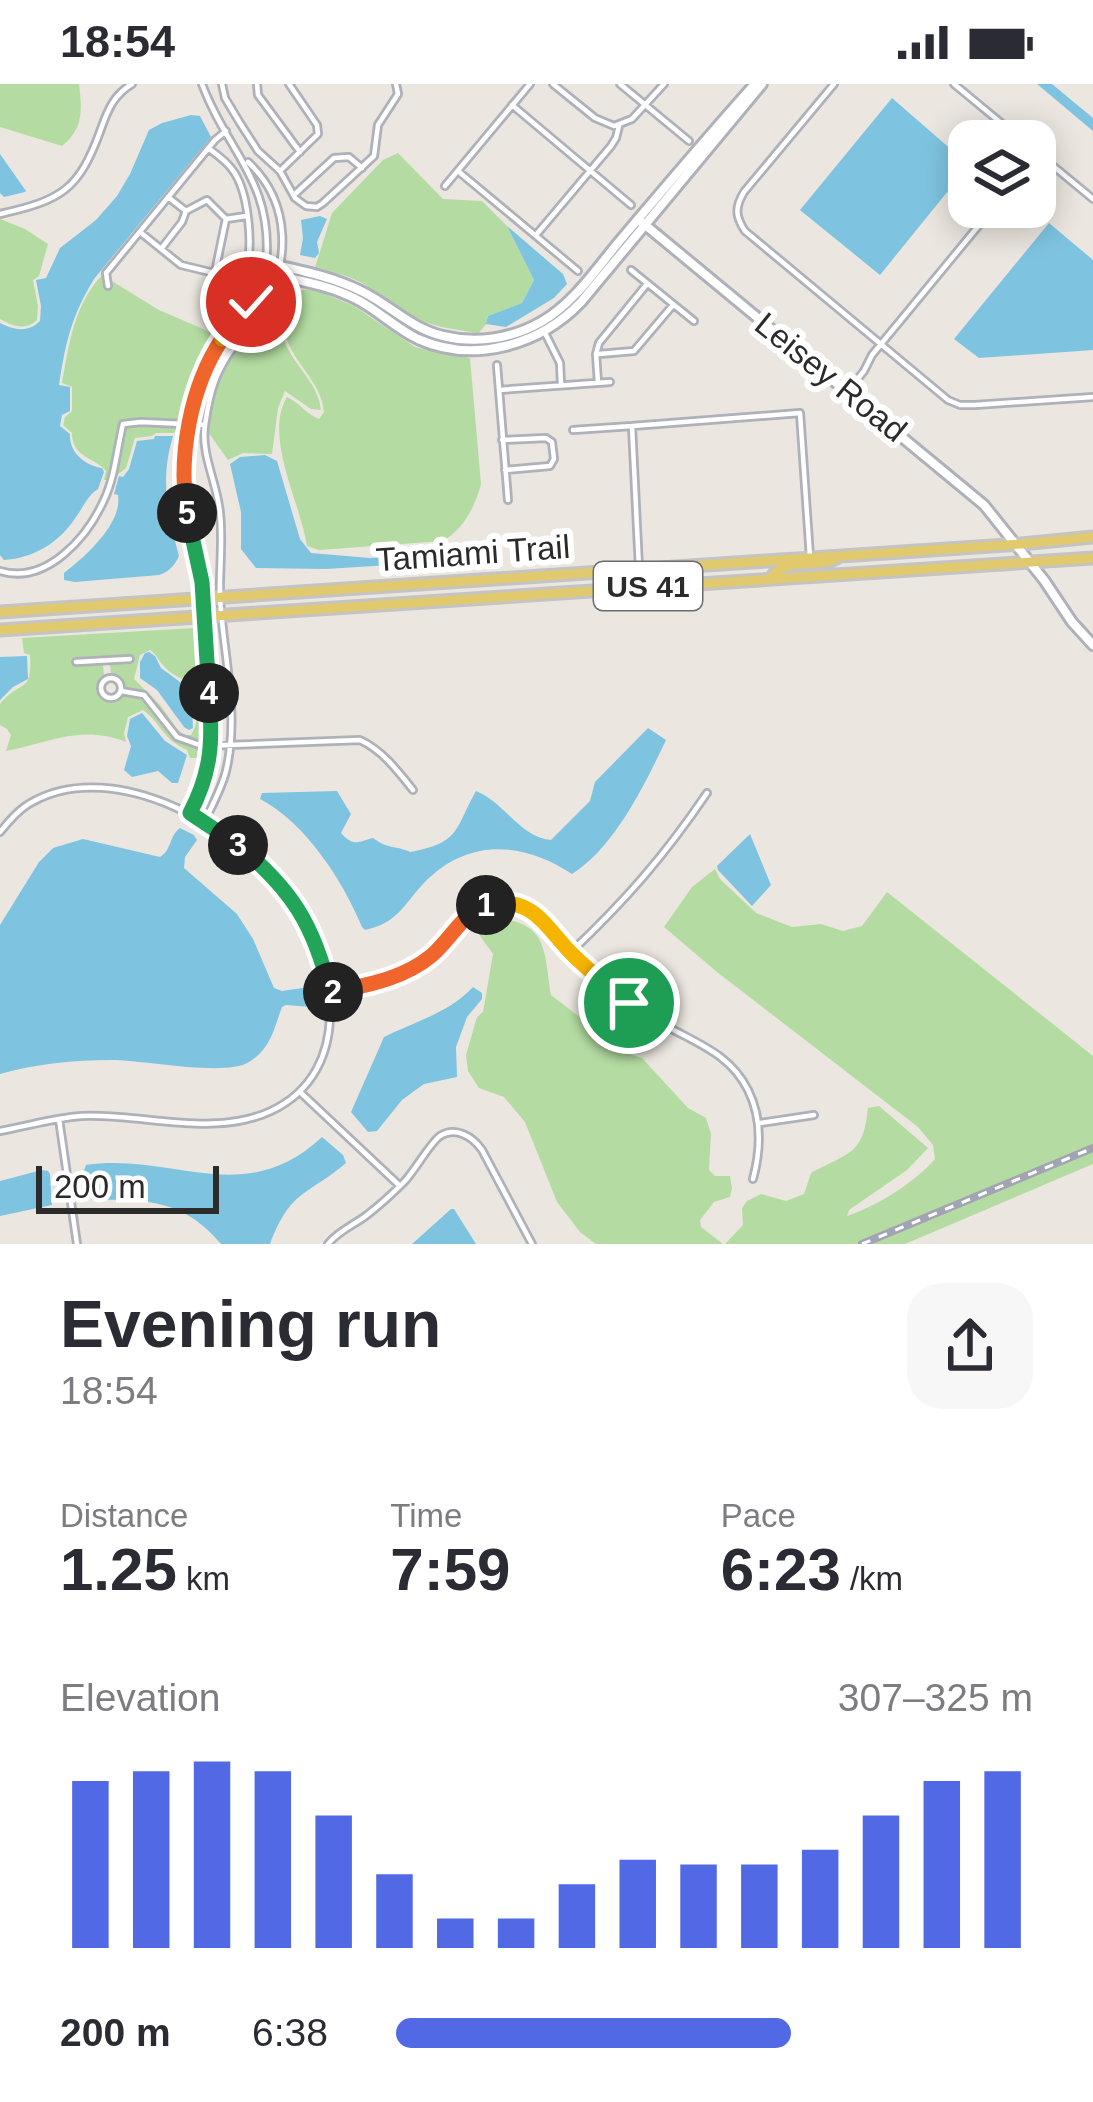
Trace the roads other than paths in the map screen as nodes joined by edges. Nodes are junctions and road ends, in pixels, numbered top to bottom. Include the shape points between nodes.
1 (132, 84) edge
2 (202, 84) edge
3 (222, 84) edge
4 (257, 84) edge
5 (289, 84) edge
6 (397, 84) edge
7 (530, 84) edge
8 (553, 84) edge
9 (620, 84) edge
10 (664, 84) edge
11 (759, 84) edge
12 (834, 84) edge
13 (954, 84) edge
14 (646, 105) junction
15 (512, 106) junction
16 (998, 120) edge
17 (619, 126) junction
18 (226, 131) junction
19 (688, 141) dead end
20 (208, 148) junction
21 (300, 152) junction
22 (243, 157) junction
23 (362, 168) junction
24 (1056, 170) edge
25 (280, 171) junction
26 (458, 171) junction
27 (590, 171) junction
28 (445, 186) dead end
29 (293, 195) junction
30 (169, 197) junction
31 (1093, 199) edge
32 (631, 205) dead end
33 (186, 212) junction
34 (0, 214) edge
35 (246, 216) junction
36 (226, 219) junction
37 (642, 222) junction
38 (977, 228) edge
39 (140, 232) junction
40 (536, 236) junction
41 (160, 249) junction
42 (266, 267) junction
43 (631, 270) dead end
44 (278, 271) junction
45 (578, 271) dead end
46 (215, 272) junction
47 (647, 284) junction
48 (108, 286) dead end
49 (673, 304) junction
50 (694, 321) dead end
51 (542, 327) junction
52 (882, 344) junction
53 (596, 355) junction
54 (497, 365) dead end
55 (610, 382) dead end
56 (598, 383) junction
57 (562, 386) junction
58 (499, 390) junction
59 (848, 391) junction
60 (1093, 397) edge
61 (190, 424) junction
62 (205, 425) junction
63 (632, 427) junction
64 (573, 430) dead end
65 (502, 440) junction
66 (505, 470) junction
67 (508, 500) dead end
68 (1093, 537) edge
69 (1015, 544) junction
70 (842, 555) junction
71 (810, 557) junction
72 (1093, 558) edge
73 (1030, 562) junction
74 (639, 568) junction
75 (0, 571) edge
76 (771, 578) junction
77 (459, 581) junction
78 (614, 588) junction
79 (220, 597) junction
80 (203, 598) junction
81 (430, 601) junction
82 (0, 612) edge
83 (221, 615) junction
84 (205, 616) junction
85 (0, 630) edge
86 (1093, 645) edge
87 (130, 659) dead end
88 (76, 662) dead end
89 (121, 691) dead end
90 (212, 746) junction
91 (230, 747) junction
92 (413, 790) dead end
93 (707, 793) dead end
94 (190, 813) junction
95 (205, 821) junction
96 (0, 832) edge
97 (571, 952) junction
98 (330, 992) junction
99 (300, 1092) junction
100 (814, 1115) dead end
101 (59, 1119) junction
102 (759, 1124) junction
103 (0, 1131) edge
104 (753, 1179) dead end
105 (400, 1186) junction
106 (76, 1244) edge
107 (328, 1244) edge
108 (532, 1244) edge

1 - 34 street via 112,102 71,185 36,206
2 - 18 street
3 - 25 street via 258,151
4 - 21 street
5 - 21 street via 318,129
6 - 23 street via 374,156
7 - 15 street
8 - 17 street via 595,118
9 - 14 street
10 - 14 street
11 - 37 street
12 - 52 street via 744,192 736,213 745,231
13 - 16 street
14 - 17 street
14 - 19 street
15 - 26 street
15 - 27 street
17 - 27 street
18 - 20 street
18 - 22 street
20 - 30 street
20 - 35 street via 236,174
21 - 25 street
22 - 42 street via 261,199
22 - 44 street via 276,199
23 - 29 street via 334,158
23 - 29 street via 317,207
24 - 31 street
25 - 29 street
26 - 28 street
26 - 40 street
27 - 32 street
27 - 40 street
30 - 33 street
30 - 39 street
33 - 36 street via 208,200
33 - 41 street
35 - 36 street
35 - 46 street via 251,248 244,273
36 - 46 street
37 - 51 street via 581,302
37 - 59 street, Leisey Road
38 - 52 street
39 - 41 street
39 - 48 street via 106,273
40 - 45 street
41 - 46 street via 181,265
42 - 44 street
42 - 61 street via 214,352
43 - 47 street
44 - 51 street via 340,292 434,345 499,348
44 - 62 street via 214,381
47 - 49 street
47 - 53 street
49 - 50 street
49 - 53 street via 634,351
51 - 57 street
52 - 59 street
52 - 60 street via 960,405
53 - 56 street
54 - 58 street
55 - 56 street
56 - 57 street
57 - 58 street
58 - 65 street
59 - 69 street, Leisey Road via 973,494
61 - 62 street
61 - 75 street via 123,424 106,496 79,539 33,572
61 - 80 street via 184,493
62 - 79 street via 219,505
63 - 64 street
63 - 71 street via 800,413
63 - 74 street
65 - 66 street
65 - 66 street via 546,438 554,459
66 - 67 street
68 - 69 main road, Tamiami Trail / US 41
69 - 70 main road, Tamiami Trail / US 41
69 - 73 street, Leisey Road
70 - 71 main road, Tamiami Trail / US 41
70 - 76 main road via 786,566
71 - 74 main road, Tamiami Trail / US 41
72 - 73 main road, Tamiami Trail / US 41
73 - 76 main road, Tamiami Trail / US 41
73 - 86 street, Leisey Road
74 - 77 main road, Tamiami Trail / US 41
74 - 78 main road via 634,580
76 - 78 main road, Tamiami Trail / US 41
77 - 79 main road, Tamiami Trail / US 41
77 - 81 main road
78 - 81 main road, Tamiami Trail / US 41
79 - 80 main road, Tamiami Trail / US 41
79 - 83 street
80 - 82 main road, Tamiami Trail / US 41
80 - 84 street
81 - 83 main road, Tamiami Trail / US 41
83 - 84 main road, Tamiami Trail / US 41
83 - 91 street
84 - 85 main road, Tamiami Trail / US 41
84 - 90 street
87 - 88 street
89 - 90 street via 149,700 184,741
90 - 91 street
90 - 94 street
91 - 92 street via 360,740
91 - 95 street
93 - 97 street via 657,863
94 - 95 street
94 - 96 street via 96,788 55,792 20,810
95 - 98 street via 292,897
97 - 98 street via 533,912 492,904 471,912 421,962 381,982
97 - 102 street via 629,1003 718,1053 747,1088
98 - 99 street via 326,1049
99 - 101 street via 228,1123
99 - 105 street
100 - 102 street
101 - 103 street
101 - 106 street
102 - 104 street
105 - 107 street
105 - 108 street via 440,1136 473,1138

